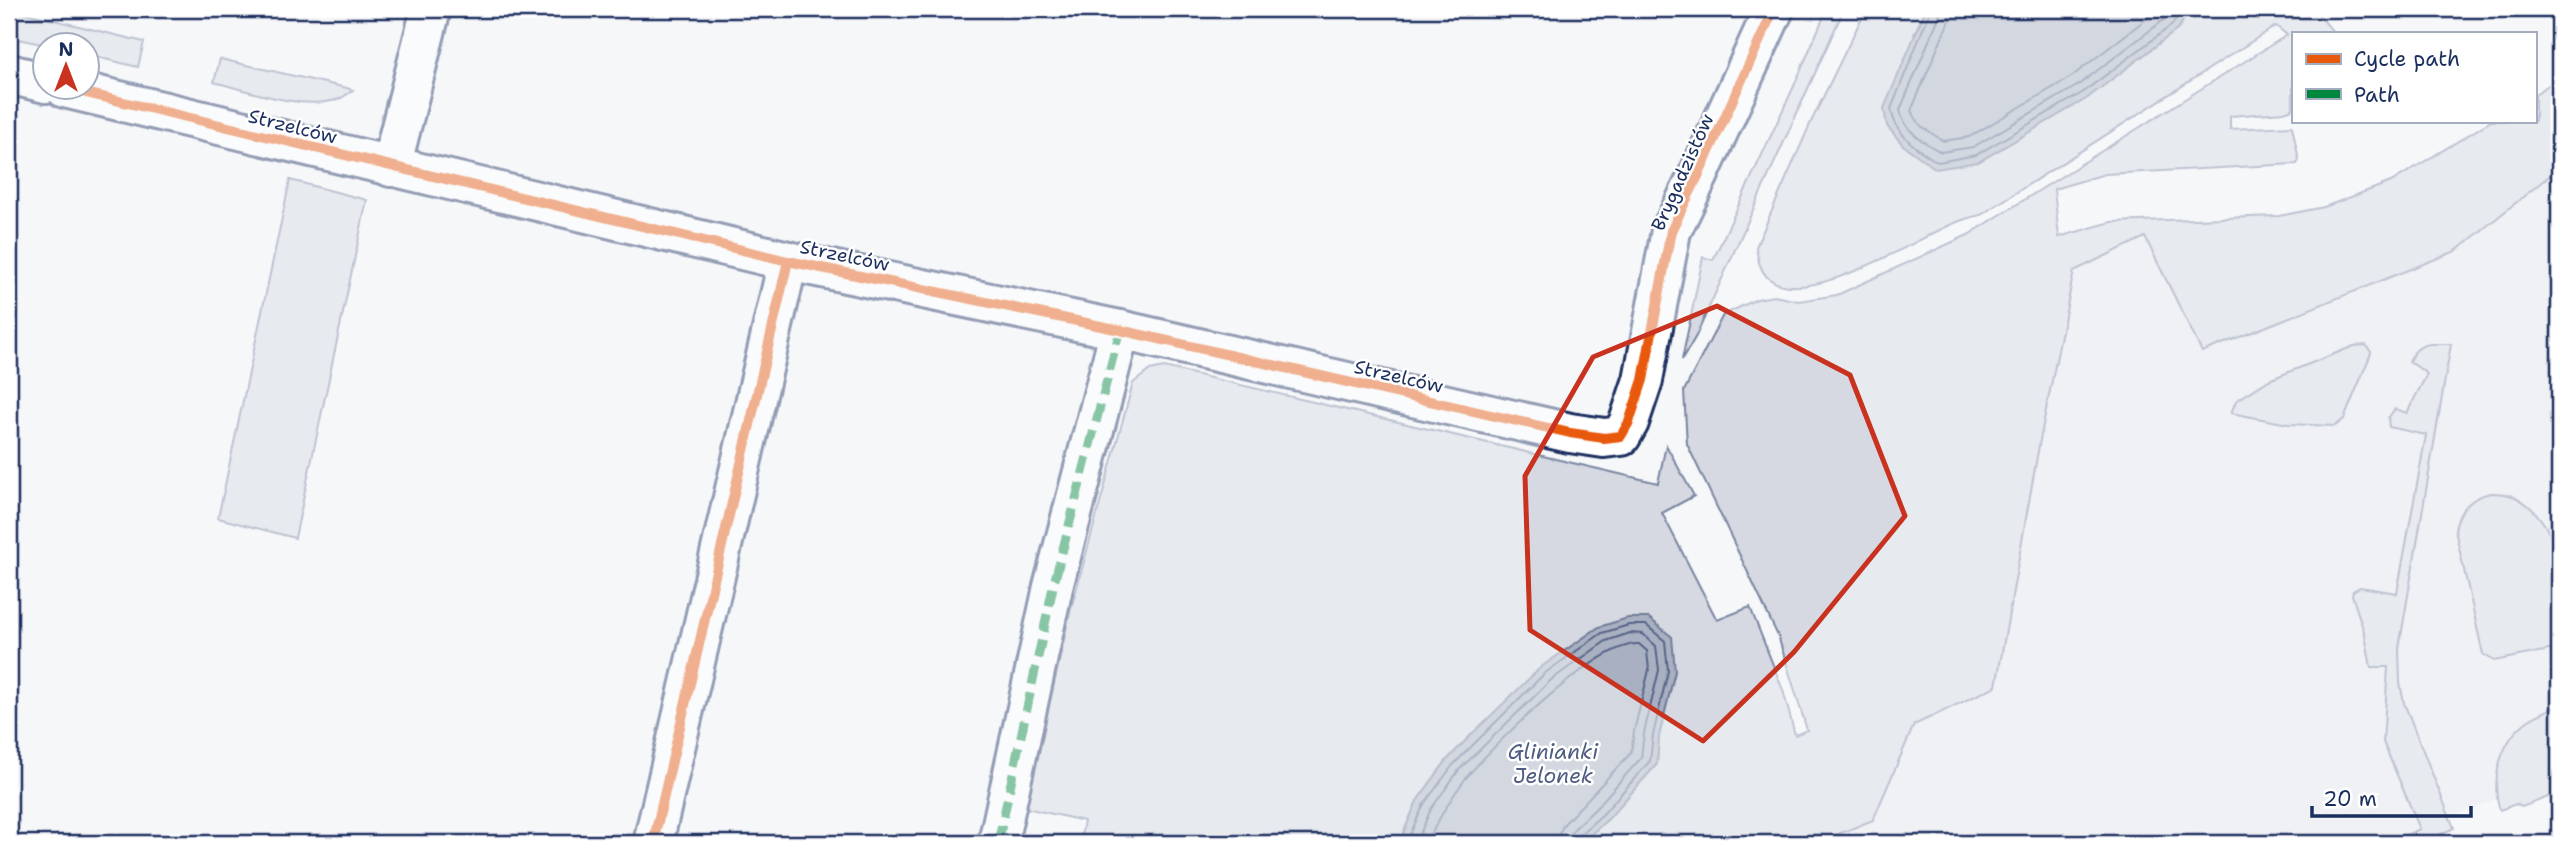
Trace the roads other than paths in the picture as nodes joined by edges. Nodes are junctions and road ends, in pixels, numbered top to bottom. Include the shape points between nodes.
1 (431, 9) edge
2 (1774, 9) edge
3 (9, 74) edge
4 (32, 80) edge
5 (102, 97) edge
6 (391, 167) junction
7 (788, 261) junction
8 (1120, 330) junction
9 (1621, 436) joint
10 (653, 843) edge
11 (998, 843) edge

1 - 6 street
2 - 9 street, Brygadzistów via 1671,232 1643,380
3 - 4 street
5 - 6 street, Strzelców
6 - 7 street, Strzelców
7 - 8 street, Strzelców
7 - 10 street
8 - 9 street, Strzelców via 1570,433
8 - 11 street via 1053,587

